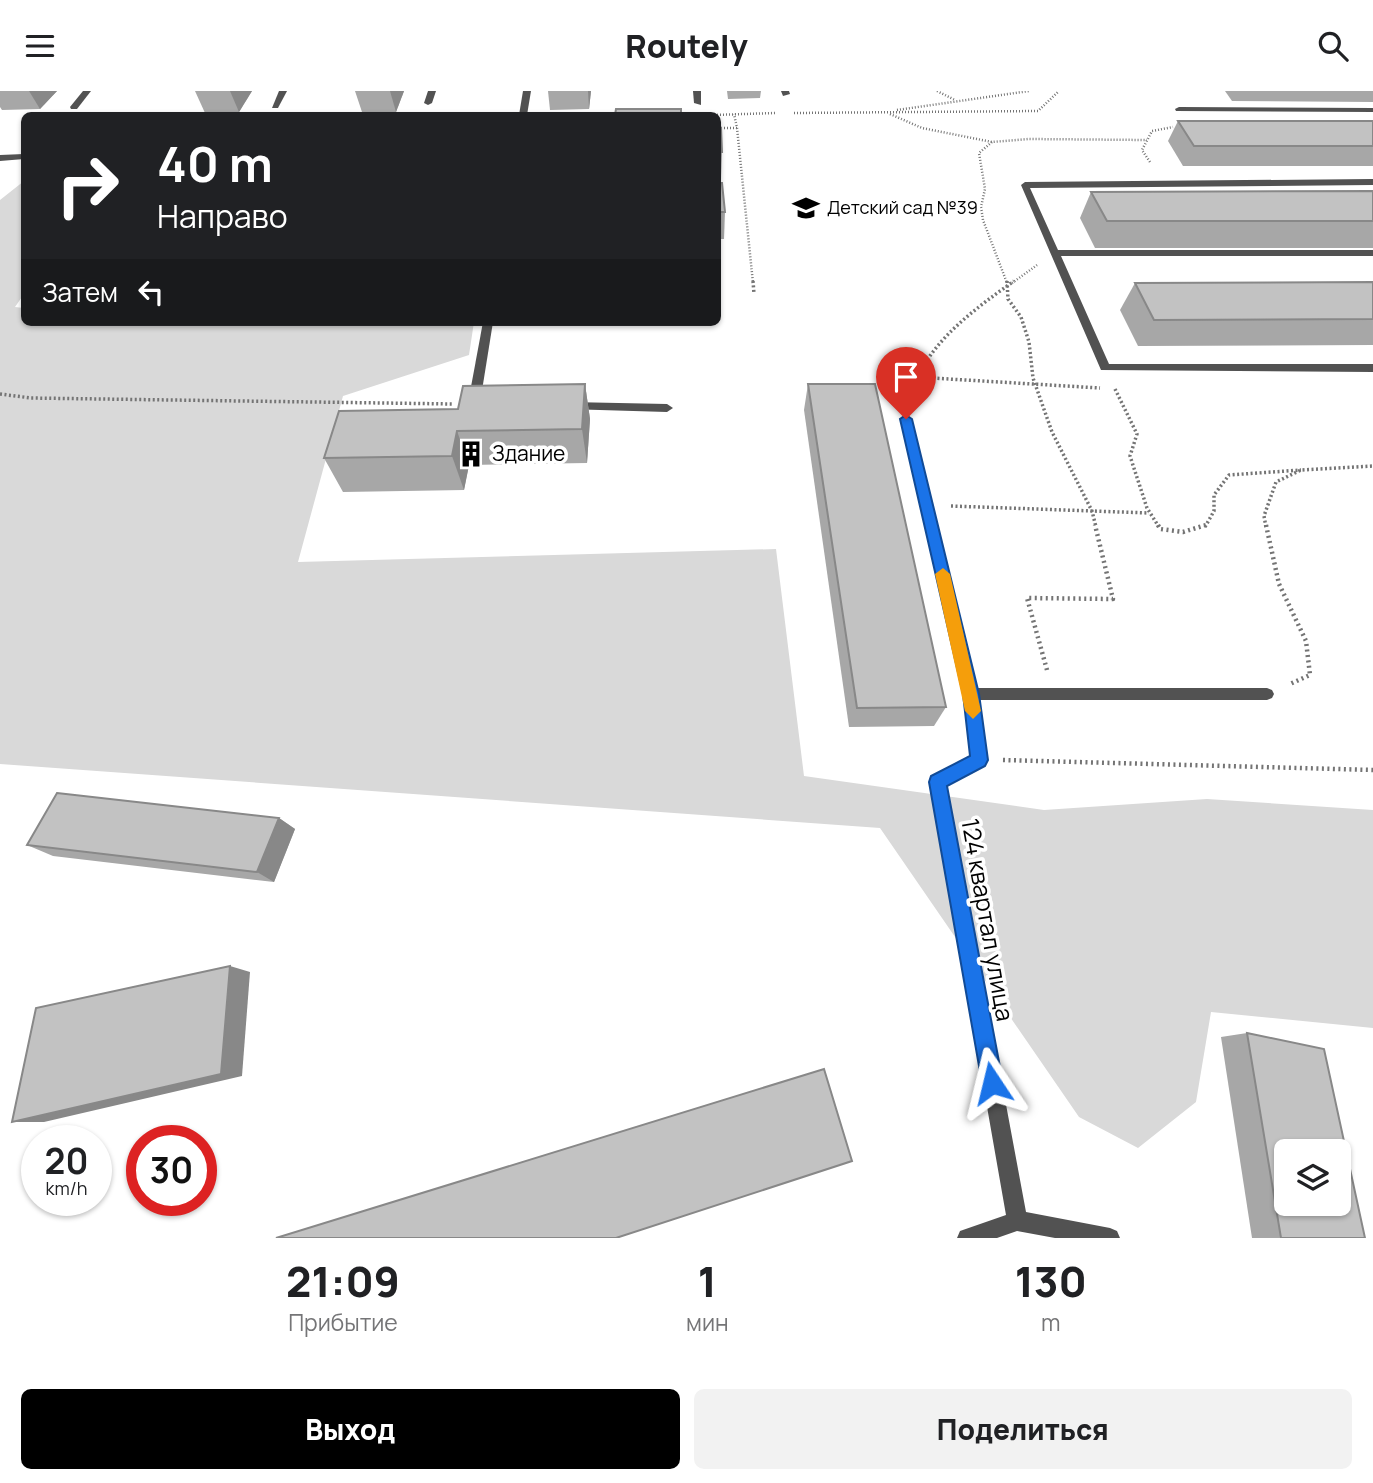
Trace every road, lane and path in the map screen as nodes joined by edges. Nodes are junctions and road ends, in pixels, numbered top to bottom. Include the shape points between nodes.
1 (88, 91) edge
2 (283, 91) edge
3 (432, 91) edge
4 (527, 91) edge
5 (697, 91) edge
6 (937, 91) edge
7 (1029, 91) edge
8 (1059, 91) edge
9 (1020, 92) edge
10 (956, 100) junction
11 (428, 103) dead end
12 (698, 103) dead end
13 (275, 106) dead end
14 (74, 107) dead end
15 (1179, 109) dead end
16 (1373, 110) edge
17 (524, 112) edge
18 (886, 112) junction
19 (734, 114) junction
20 (721, 115) edge
21 (1178, 126) edge
22 (721, 128) edge
23 (737, 128) junction
24 (1147, 140) junction
25 (992, 142) junction
26 (21, 157) edge
27 (0, 158) edge
28 (1373, 181) edge
29 (1163, 182) junction
30 (1055, 253) junction
31 (1373, 253) edge
32 (1007, 285) junction
33 (754, 294) dead end
34 (487, 326) edge
35 (1105, 368) junction
36 (1373, 368) edge
37 (915, 377) junction
38 (1035, 384) junction
39 (1101, 388) dead end
40 (0, 394) edge
41 (474, 405) junction
42 (488, 405) edge
43 (557, 406) edge
44 (667, 408) dead end
45 (906, 419) joint
46 (1373, 465) edge
47 (1301, 470) junction
48 (926, 505) junction
49 (1092, 511) junction
50 (1150, 513) junction
51 (971, 694) junction
52 (1267, 694) joint
53 (1053, 695) junction
54 (979, 760) junction
55 (1373, 770) edge
56 (1017, 1221) junction
57 (967, 1238) edge
58 (1110, 1238) edge

1 - 14 street
2 - 13 street
3 - 11 street
4 - 17 street
5 - 12 street
6 - 10 path
7 - 9 path
8 - 18 path via 1038,111
9 - 10 path
10 - 18 path
15 - 16 street
18 - 19 path
18 - 25 path via 922,128
19 - 20 path
19 - 23 path
21 - 24 path via 1152,131
22 - 23 path
23 - 33 path
24 - 25 path
24 - 29 path via 1142,150
25 - 32 path via 979,153 985,189 981,207
26 - 27 street
28 - 29 street
29 - 30 street via 1025,185
30 - 31 street
30 - 32 path
30 - 35 street
32 - 37 path
32 - 38 path via 1008,299 1021,317 1029,342
34 - 41 street
35 - 36 street
35 - 50 path via 1137,434 1130,456
37 - 38 path
37 - 45 path
38 - 39 path
38 - 49 path via 1052,432
40 - 41 path
41 - 42 street
43 - 44 street
45 - 48 street
46 - 47 path
47 - 50 path via 1229,475 1214,495 1214,511 1204,528 1183,532 1160,529
47 - 52 path via 1276,482 1264,516 1279,584 1306,641 1310,675
48 - 49 path
48 - 51 street
49 - 50 path
49 - 53 path via 1113,599 1027,598
51 - 53 street
51 - 54 street
52 - 53 street
54 - 55 path
54 - 56 street, 124 квартал улица via 937,782
56 - 57 street
56 - 58 street

